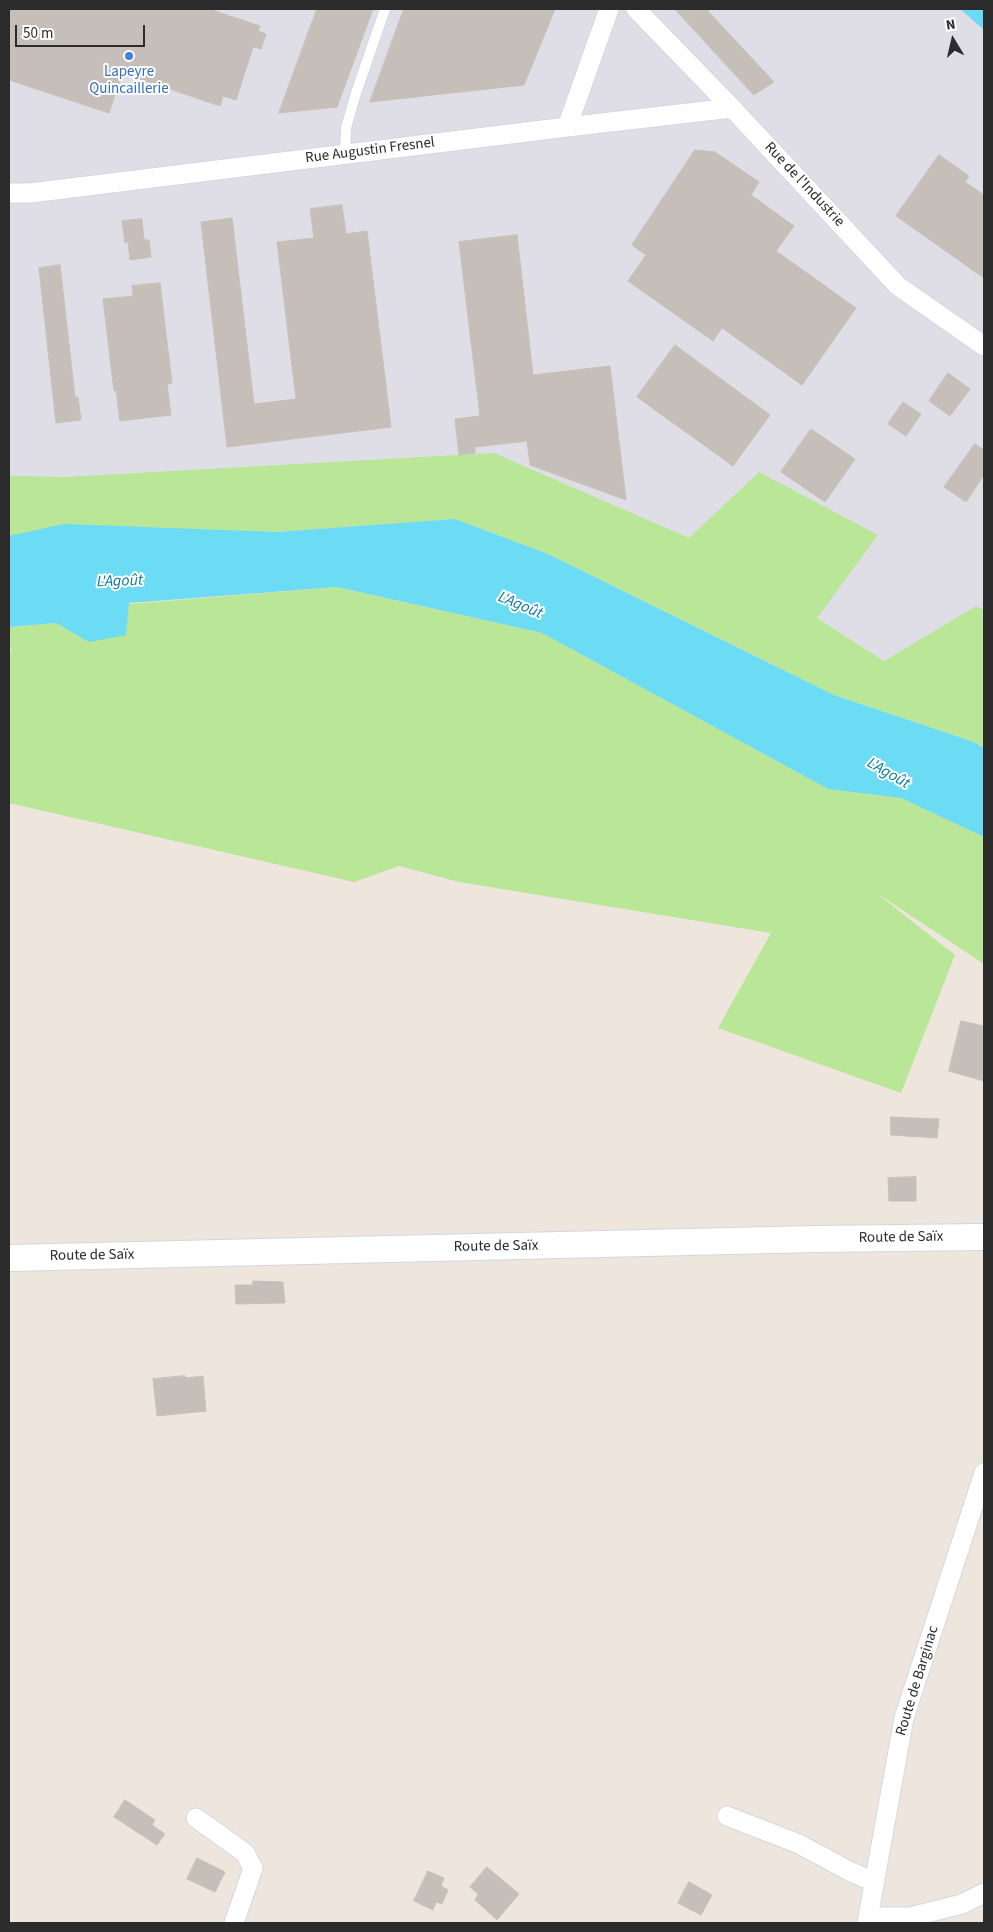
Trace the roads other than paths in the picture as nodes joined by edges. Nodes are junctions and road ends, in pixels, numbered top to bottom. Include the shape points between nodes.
1 (385, 9) edge
2 (609, 9) edge
3 (636, 9) edge
4 (732, 108) junction
5 (567, 126) junction
6 (345, 154) junction
7 (9, 193) edge
8 (984, 346) edge
9 (984, 1237) edge
10 (9, 1258) edge
11 (984, 1473) edge
12 (727, 1816) dead end
13 (196, 1818) dead end
14 (875, 1882) junction
15 (984, 1893) edge
16 (868, 1920) edge
17 (234, 1923) edge

1 - 6 lane via 346,128
2 - 5 street
3 - 4 street, Rue de l'Industrie
4 - 5 street, Rue Augustin Fresnel
4 - 8 street, Rue de l'Industrie via 898,286
5 - 6 street, Rue Augustin Fresnel
6 - 7 street, Rue Augustin Fresnel via 40,192
9 - 10 street, Route de Saïx
11 - 14 street, Route de Barginac via 904,1718
12 - 14 street via 799,1844
13 - 17 street via 245,1853 253,1868
14 - 16 street, Route de Barginac
15 - 16 street via 962,1904 910,1917

